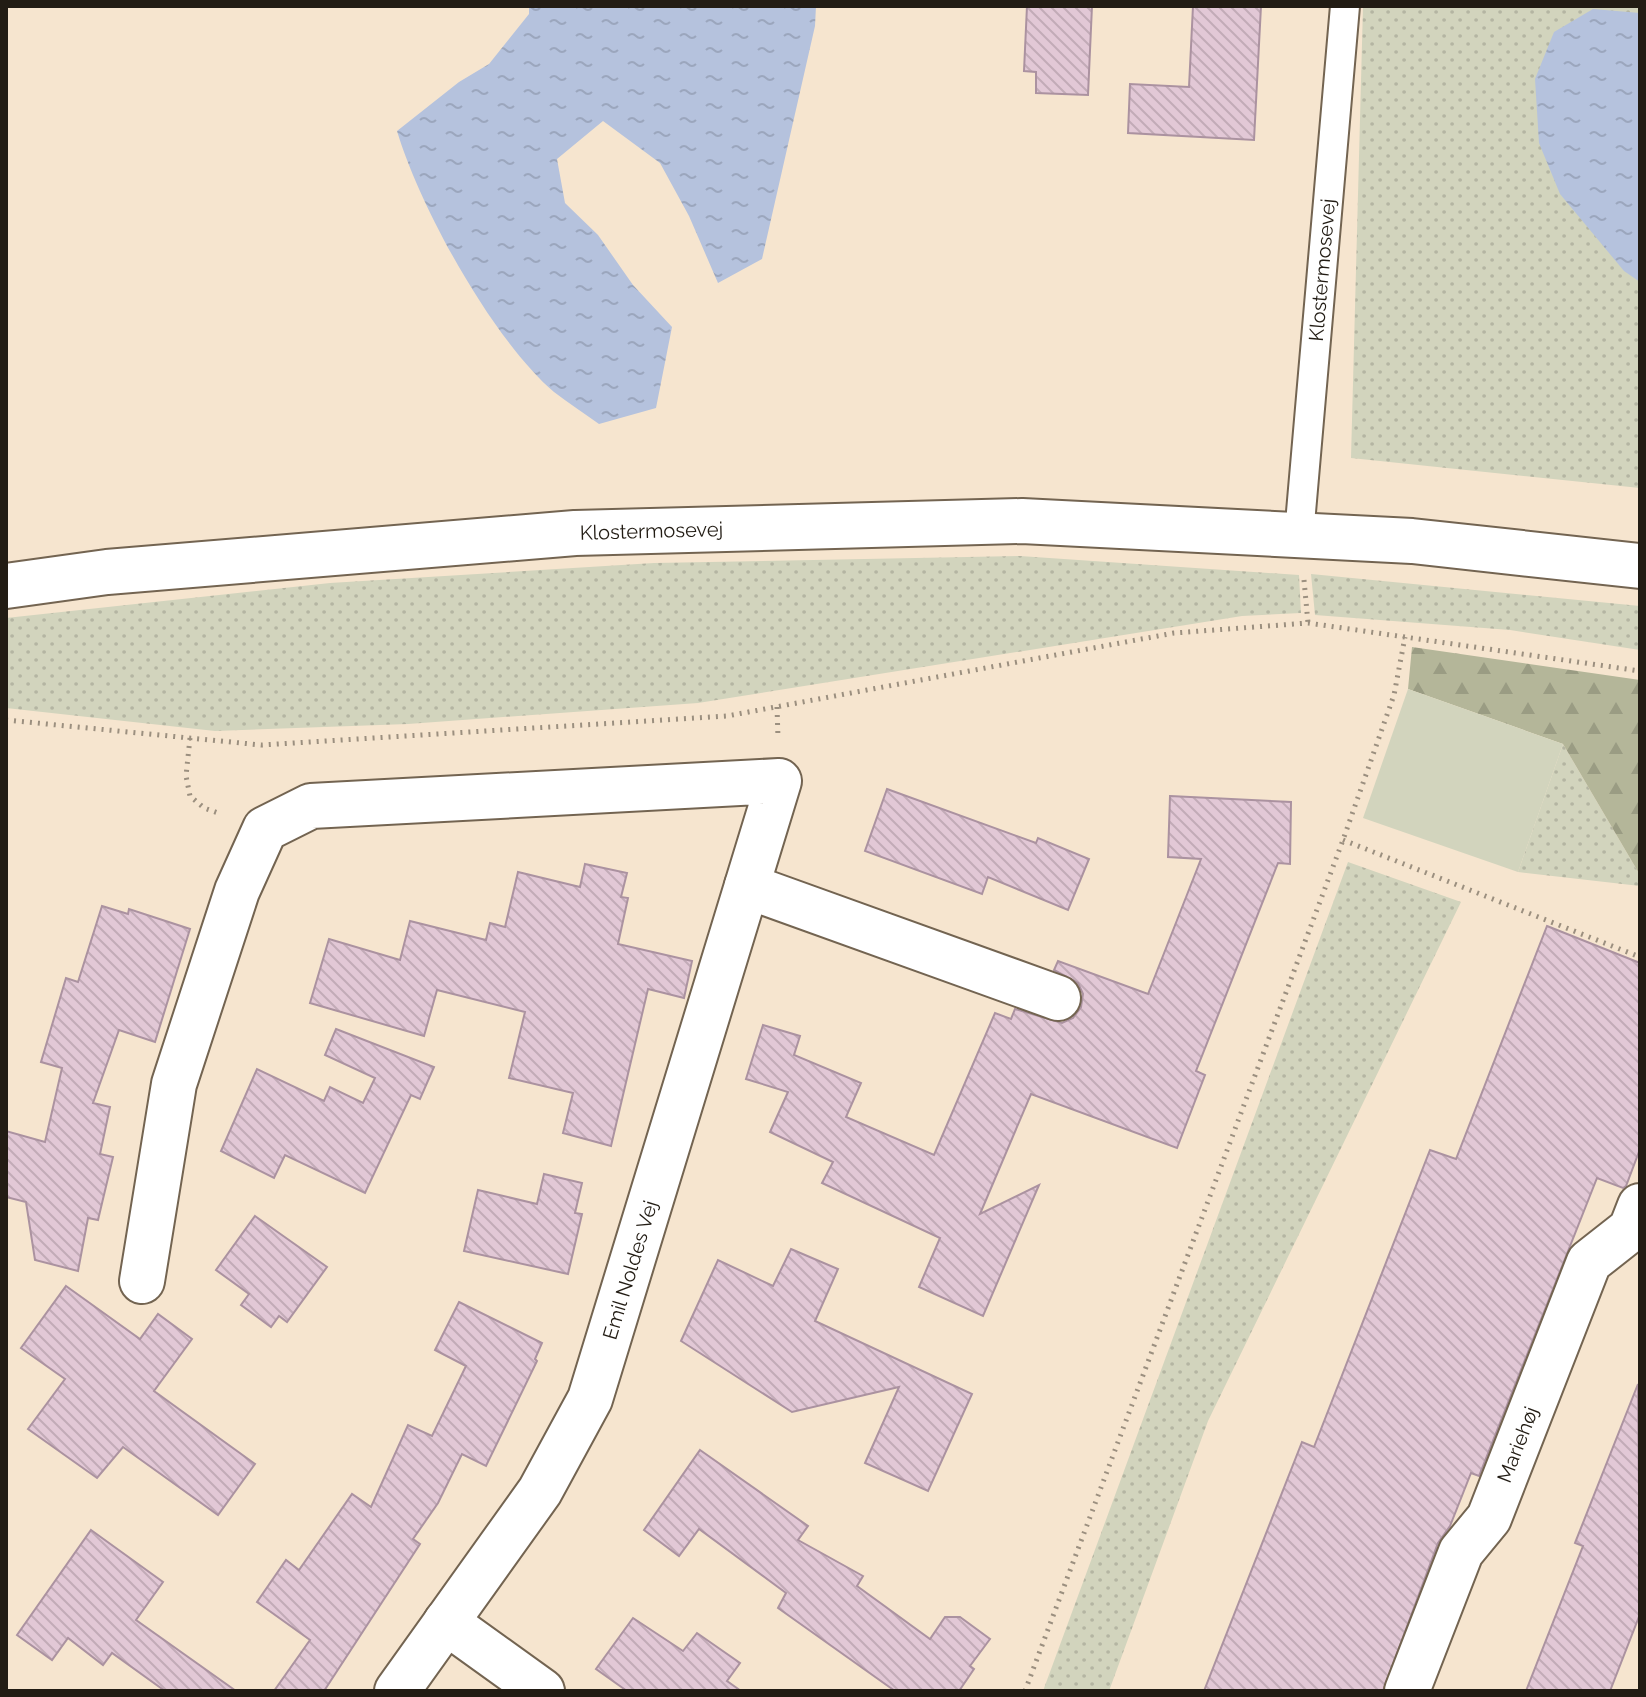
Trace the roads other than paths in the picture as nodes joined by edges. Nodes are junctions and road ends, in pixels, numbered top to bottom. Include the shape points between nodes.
1 (1345, 6) edge
2 (1299, 535) junction
3 (1640, 566) edge
4 (6, 586) edge
5 (747, 886) junction
6 (1058, 998) dead end
7 (1640, 1206) edge
8 (142, 1281) dead end
9 (446, 1622) junction
10 (397, 1691) edge
11 (542, 1691) edge
12 (1407, 1691) edge

1 - 2 lane, Klostermosevej
2 - 3 street, Klostermosevej via 1412,541
2 - 4 street, Klostermosevej via 1022,521 575,533 107,572
5 - 6 street
5 - 8 street, Emil Noldes Vej via 779,781 311,806 265,829 237,891 174,1084
5 - 9 street, Emil Noldes Vej via 590,1399 540,1491
7 - 12 street, Mariehøj via 1631,1229 1589,1262 1489,1518 1461,1552
9 - 10 street, Emil Noldes Vej
9 - 11 street

